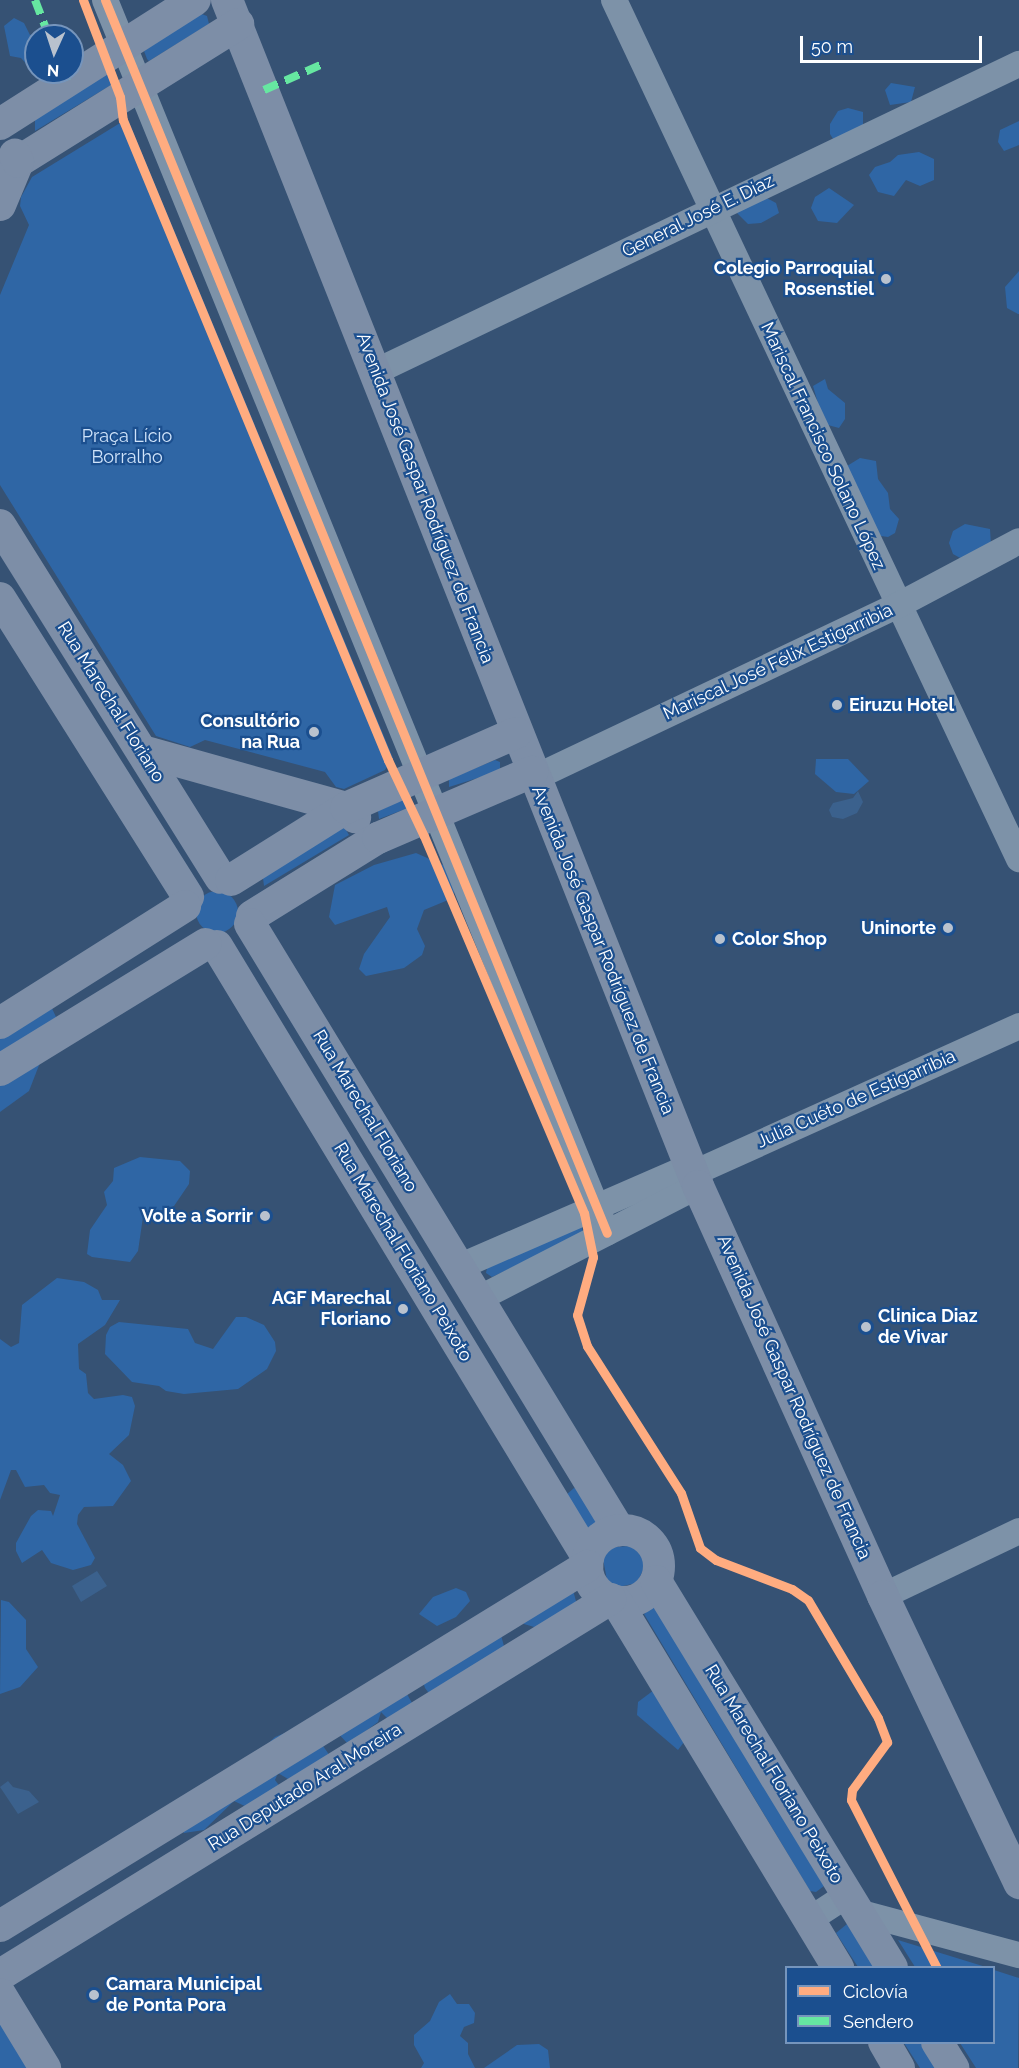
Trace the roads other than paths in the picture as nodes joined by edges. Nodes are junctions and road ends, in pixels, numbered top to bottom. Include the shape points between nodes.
1 (105, 0) edge
2 (195, 0) edge
3 (614, 0) edge
4 (233, 12) edge
5 (123, 45) junction
6 (1019, 64) edge
7 (138, 85) junction
8 (1, 120) edge
9 (9, 167) edge
10 (0, 205) edge
11 (713, 208) junction
12 (377, 371) junction
13 (0, 525) edge
14 (1019, 541) edge
15 (0, 598) edge
16 (897, 606) junction
17 (58, 619) junction
18 (26, 639) junction
19 (516, 733) junction
20 (142, 751) junction
21 (420, 775) junction
22 (533, 775) junction
23 (346, 808) junction
24 (435, 813) junction
25 (378, 838) junction
26 (1019, 859) edge
27 (226, 879) junction
28 (186, 901) junction
29 (251, 920) junction
30 (211, 945) junction
31 (0, 1023) edge
32 (1019, 1026) edge
33 (0, 1070) edge
34 (694, 1175) junction
35 (596, 1207) junction
36 (607, 1233) junction
37 (461, 1266) junction
38 (480, 1298) junction
39 (619, 1530) junction
40 (1019, 1531) edge
41 (588, 1562) junction
42 (656, 1581) junction
43 (883, 1596) junction
44 (613, 1600) junction
45 (1019, 1883) edge
46 (852, 1903) junction
47 (809, 1920) junction
48 (0, 1926) edge
49 (1019, 1955) edge
50 (837, 1966) edge
51 (891, 1966) edge
52 (0, 1975) edge
53 (0, 1994) edge
54 (885, 2044) edge
55 (938, 2044) edge
56 (45, 2068) edge
57 (899, 2068) edge
58 (953, 2068) edge

1 - 5 street
2 - 5 main road
3 - 11 street, Mariscal Francisco Solano López
4 - 7 main road
4 - 12 main road, Avenida José Gaspar Rodríguez de Francia
5 - 7 street
5 - 8 main road
6 - 11 street, General José E. Diaz
7 - 9 main road
7 - 21 street
8 - 9 main road
9 - 10 main road
11 - 12 street, General José E. Diaz
11 - 16 street, Mariscal Francisco Solano López
12 - 19 main road, Avenida José Gaspar Rodríguez de Francia
13 - 17 main road, Rua Marechal Floriano
14 - 16 street, Mariscal José Félix Estigarribia
15 - 18 main road
16 - 22 street, Mariscal José Félix Estigarribia
16 - 26 street, Mariscal Francisco Solano López
17 - 18 main road
17 - 20 main road, Rua Marechal Floriano
18 - 28 main road
19 - 21 main road
19 - 22 main road, Avenida José Gaspar Rodríguez de Francia
20 - 23 main road
20 - 27 main road, Rua Marechal Floriano
21 - 23 main road
21 - 24 street
22 - 24 main road
22 - 34 main road, Avenida José Gaspar Rodríguez de Francia
23 - 25 main road
23 - 27 main road
24 - 25 main road
24 - 35 street
25 - 29 main road
27 - 28 main road via 200,883
27 - 29 main road via 247,894
28 - 30 main road via 188,927
28 - 31 main road
29 - 30 main road via 235,941
29 - 37 main road, Rua Marechal Floriano
30 - 33 main road
30 - 41 main road, Rua Marechal Floriano Peixoto
32 - 34 street, Julia Cuéto de Estigarribia
34 - 35 street, Julia Cuéto de Estigarribia
34 - 36 street, Julia Cuéto de Estigarribia
34 - 43 main road, Avenida José Gaspar Rodríguez de Francia
35 - 36 street
35 - 37 street, Julia Cuéto de Estigarribia
36 - 38 street, Julia Cuéto de Estigarribia
37 - 38 main road, Rua Marechal Floriano
38 - 39 main road
39 - 41 main road via 600,1539
39 - 42 main road via 638,1533 654,1548 659,1565
40 - 43 street
41 - 44 main road via 594,1587
41 - 48 main road
42 - 44 main road via 635,1600
42 - 46 main road, Rua Marechal Floriano Peixoto
43 - 45 main road, Avenida José Gaspar Rodríguez de Francia
44 - 47 main road
44 - 52 main road, Rua Deputado Aral Moreira
46 - 47 street
46 - 49 street
46 - 51 main road, Rua Marechal Floriano Peixoto
47 - 50 main road
53 - 56 main road
54 - 57 main road
55 - 58 main road

